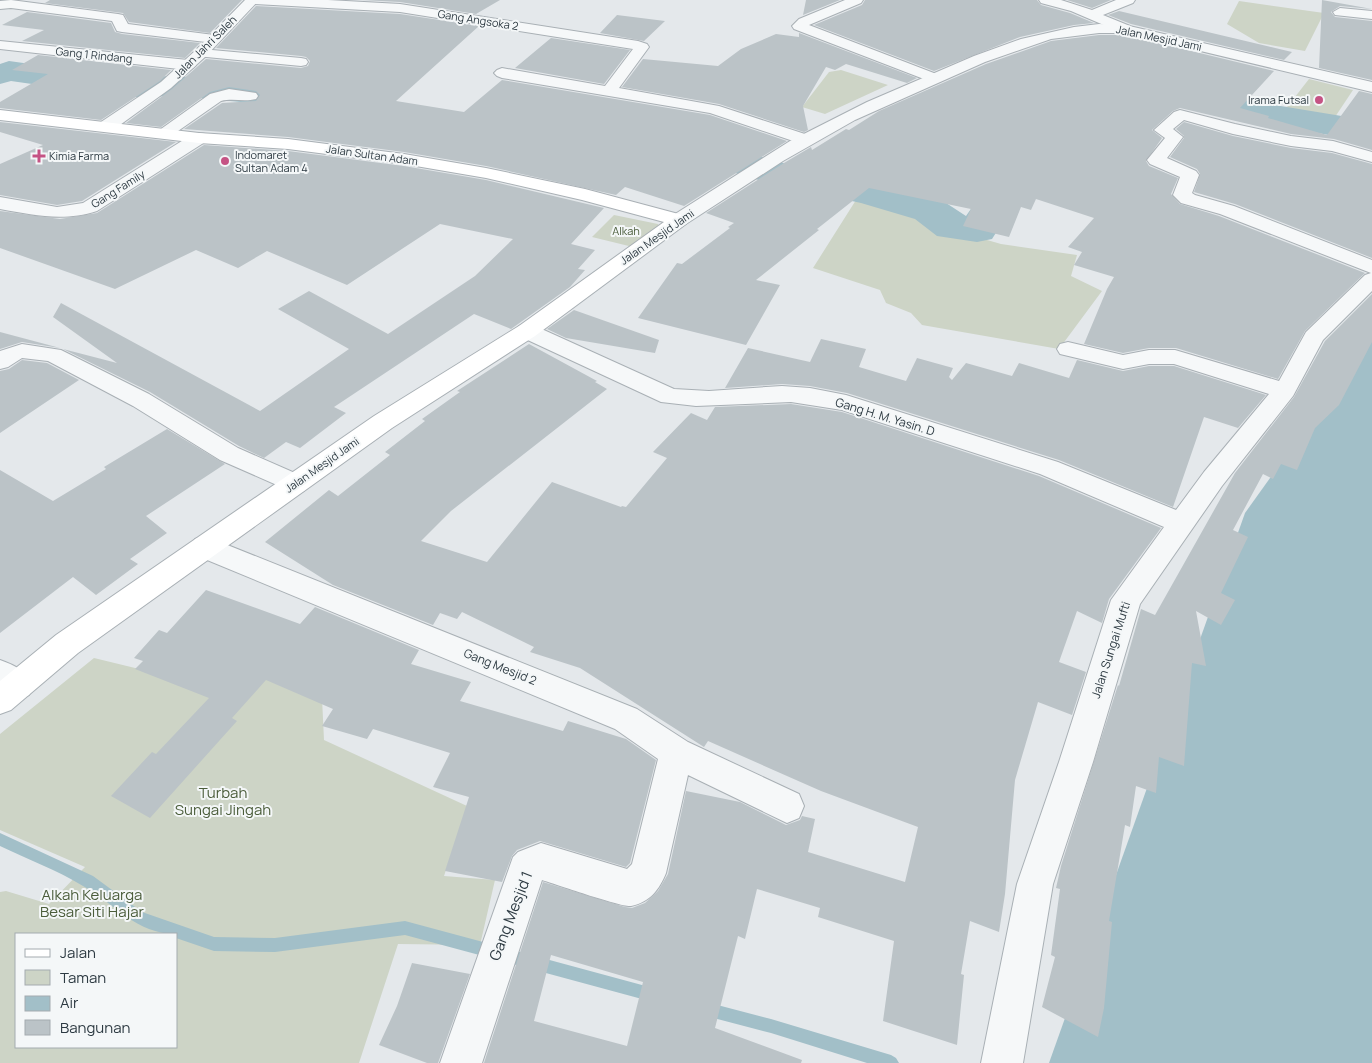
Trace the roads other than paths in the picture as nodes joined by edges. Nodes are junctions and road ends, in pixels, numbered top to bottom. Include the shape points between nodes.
1 (253, 0) edge
2 (856, 0) edge
3 (1046, 0) edge
4 (1128, 0) edge
5 (0, 5) edge
6 (1340, 12) dead end
7 (1091, 15) junction
8 (1372, 15) edge
9 (1125, 29) junction
10 (214, 39) junction
11 (0, 44) edge
12 (201, 53) junction
13 (301, 62) dead end
14 (188, 65) junction
15 (502, 73) dead end
16 (934, 78) junction
17 (1372, 87) edge
18 (608, 92) junction
19 (250, 96) dead end
20 (0, 114) edge
21 (107, 126) junction
22 (162, 134) junction
23 (200, 138) junction
24 (804, 140) junction
25 (1372, 157) edge
26 (0, 203) edge
27 (679, 220) junction
28 (1372, 267) edge
29 (1372, 279) edge
30 (527, 330) junction
31 (1068, 349) dead end
32 (0, 362) edge
33 (1285, 391) junction
34 (295, 484) junction
35 (1182, 523) junction
36 (205, 547) junction
37 (6, 686) edge
38 (676, 753) junction
39 (787, 806) dead end
40 (461, 1063) edge
41 (1002, 1063) edge

1 - 10 street, Jalan Jahri Saleh
1 - 18 street, Gang Angsoka 2 via 400,8 638,44 642,47
2 - 16 street via 799,26
3 - 7 street
4 - 7 street
5 - 10 street via 118,18 122,28
6 - 8 street
7 - 9 street
9 - 16 street, Jalan Mesjid Jami via 1071,30 1034,38
9 - 17 street, Jalan Mesjid Jami
10 - 12 street, Jalan Jahri Saleh
11 - 14 street, Gang 1 Rindang
12 - 13 street
12 - 14 street, Jalan Jahri Saleh
14 - 21 street, Jalan Jahri Saleh
15 - 18 street
16 - 24 street, Jalan Mesjid Jami
18 - 24 street via 713,109
19 - 22 street via 229,94 216,97
20 - 21 main road, Jalan Sultan Adam
21 - 22 main road, Jalan Sultan Adam
22 - 23 main road, Jalan Sultan Adam
23 - 26 street, Gang Family via 80,211 63,214
23 - 27 main road, Jalan Sultan Adam via 288,144 486,173
24 - 27 street, Jalan Mesjid Jami
25 - 28 street via 1333,146 1233,129 1181,115 1162,130 1175,137 1156,160 1190,175 1182,195 1188,199 1236,214
27 - 30 main road, Jalan Mesjid Jami
29 - 33 street, Jalan Sungai Mufti via 1314,337
30 - 34 main road, Jalan Mesjid Jami via 383,422
30 - 35 street, Gang H. M. Yasin. D via 669,396 694,400 775,394 846,403 1049,468
31 - 33 street via 1123,362 1154,356 1174,357
32 - 34 street via 22,351 53,355 141,400 229,454
33 - 35 street, Jalan Sungai Mufti via 1213,479
34 - 36 main road, Jalan Mesjid Jami
35 - 41 street, Jalan Sungai Mufti via 1126,600 1035,884
36 - 37 main road, Jalan Mesjid Jami
36 - 38 street, Gang Mesjid 2 via 626,719
38 - 39 street, Gang Mesjid 2
38 - 40 street, Gang Mesjid 1 via 648,873 633,888 541,861 526,870

